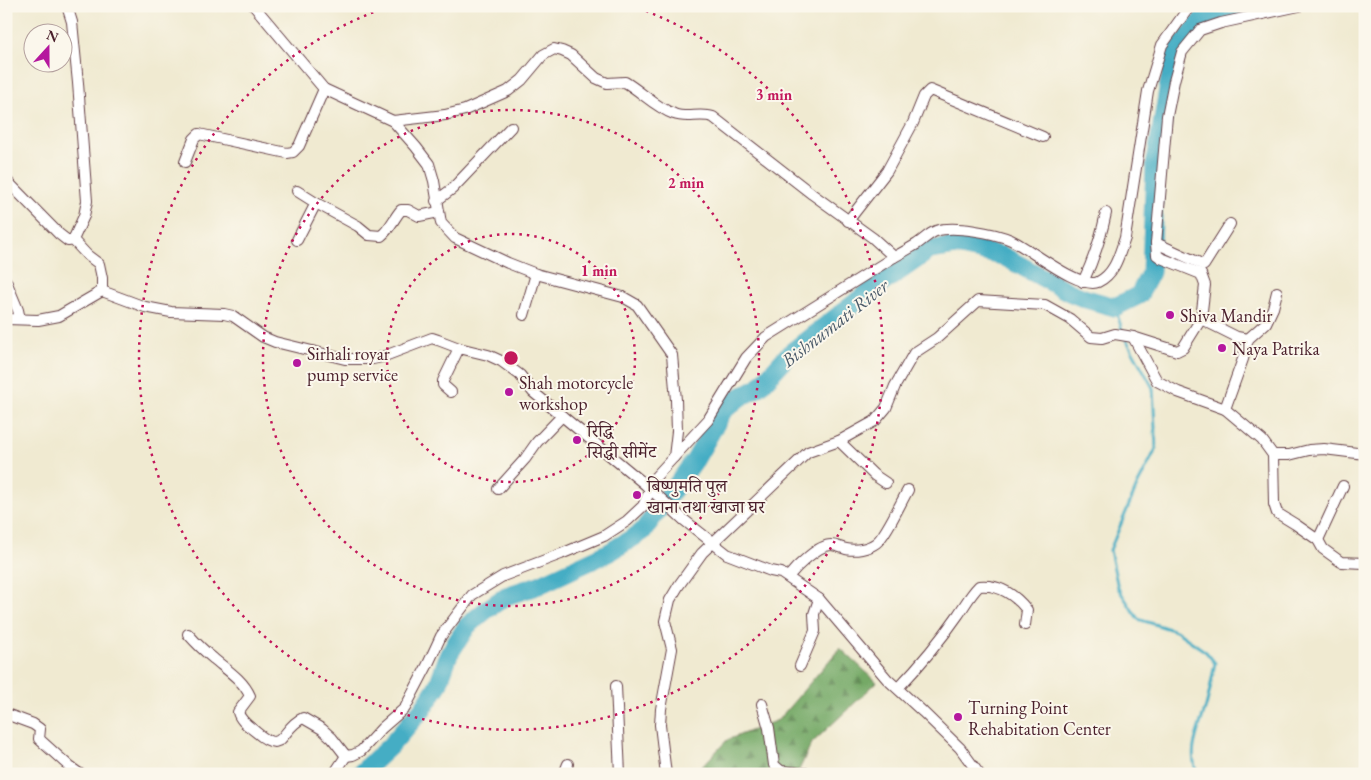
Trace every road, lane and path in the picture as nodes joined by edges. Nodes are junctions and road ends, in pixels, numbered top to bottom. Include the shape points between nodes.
1 (67, 6) edge
2 (254, 6) edge
3 (1193, 6) edge
4 (1299, 6) edge
5 (324, 89) junction
6 (394, 121) junction
7 (511, 127) dead end
8 (1043, 137) dead end
9 (185, 162) dead end
10 (6, 180) edge
11 (297, 191) dead end
12 (436, 201) junction
13 (316, 203) junction
14 (439, 212) junction
15 (1106, 213) dead end
16 (848, 221) junction
17 (1230, 224) dead end
18 (73, 240) junction
19 (297, 240) dead end
20 (1156, 243) junction
21 (894, 257) junction
22 (536, 274) junction
23 (6, 281) edge
24 (1083, 282) junction
25 (102, 291) junction
26 (1277, 292) dead end
27 (524, 315) dead end
28 (6, 319) edge
29 (20, 319) junction
30 (1202, 319) junction
31 (1133, 337) junction
32 (1248, 339) junction
33 (459, 348) junction
34 (451, 392) dead end
35 (1225, 409) junction
36 (562, 416) junction
37 (839, 441) junction
38 (1365, 454) edge
39 (1273, 455) junction
40 (674, 457) junction
41 (886, 483) dead end
42 (1343, 486) dead end
43 (498, 489) dead end
44 (908, 490) dead end
45 (651, 491) junction
46 (1318, 540) junction
47 (712, 543) junction
48 (1365, 563) edge
49 (788, 577) junction
50 (819, 599) junction
51 (1025, 625) dead end
52 (188, 634) dead end
53 (800, 666) dead end
54 (616, 686) dead end
55 (898, 688) junction
56 (762, 704) dead end
57 (6, 714) edge
58 (346, 756) junction
59 (568, 764) dead end
60 (80, 774) edge
61 (334, 774) edge
62 (564, 774) edge
63 (620, 774) edge
64 (666, 774) edge
65 (812, 774) edge
66 (979, 774) edge

1 - 18 street via 72,22 87,201
2 - 5 street
3 - 24 street via 1162,45 1148,91 1125,238 1118,259 1112,271 1098,282
4 - 20 street via 1221,22 1200,30 1182,52 1167,116
5 - 6 street
5 - 9 street via 299,146 293,152 199,134
6 - 12 street via 429,164
6 - 16 street via 464,110 508,91 543,55 554,49 571,56 596,78 607,83 625,82 676,115 704,114 713,117
7 - 12 street via 452,189
8 - 16 street via 930,90 887,171
10 - 18 street via 60,234 68,241
11 - 13 street
12 - 14 street
13 - 14 street via 369,235 381,236 401,210 419,216
13 - 19 street
14 - 22 street via 442,223 455,238
15 - 24 street via 1092,264
16 - 21 street
17 - 20 street via 1204,265
18 - 25 street via 98,264
20 - 30 street via 1157,255 1161,258 1201,274 1205,285
21 - 24 street via 936,231 985,232 1011,240
21 - 40 street via 766,337 746,358 708,420
22 - 27 street
22 - 40 street via 623,296 637,305 672,355 676,400
23 - 29 street
25 - 29 street via 59,316
25 - 33 street via 145,307 171,312 233,316 270,340 345,359 382,357 432,338
26 - 32 street via 1266,324
28 - 29 street
30 - 31 street via 1183,348 1177,351
30 - 32 street via 1237,337
31 - 35 street via 1156,381
31 - 37 street via 1114,334 1091,337 1070,319 1044,304 978,301 937,338 914,353 886,408 874,421
32 - 35 street
33 - 34 street via 442,385
33 - 36 street via 501,361
35 - 39 street via 1262,440
36 - 43 street
36 - 45 street
37 - 41 street
37 - 47 street via 808,452
38 - 39 street via 1324,449
39 - 46 street via 1277,513
40 - 45 street
42 - 46 street
44 - 49 street via 877,543 860,550 846,550 832,544 823,546
45 - 47 street
45 - 58 street via 643,506 604,536 503,576 472,594 440,636 405,708 361,751
46 - 48 street via 1323,549 1341,562
47 - 49 street via 727,554
47 - 64 street via 679,585 666,610 665,620 672,649 660,726
49 - 50 street
50 - 53 street via 814,614 815,630
50 - 55 street via 886,679
51 - 55 street via 1027,610 1019,600 1006,591 988,585 979,586 916,670
52 - 58 street via 240,680 250,696 239,709 239,718 262,737 270,743 276,742 302,718 322,729
54 - 63 street
55 - 66 street via 960,748
56 - 65 street via 774,765 781,771
57 - 60 street via 40,729 39,739
58 - 61 street
59 - 62 street

